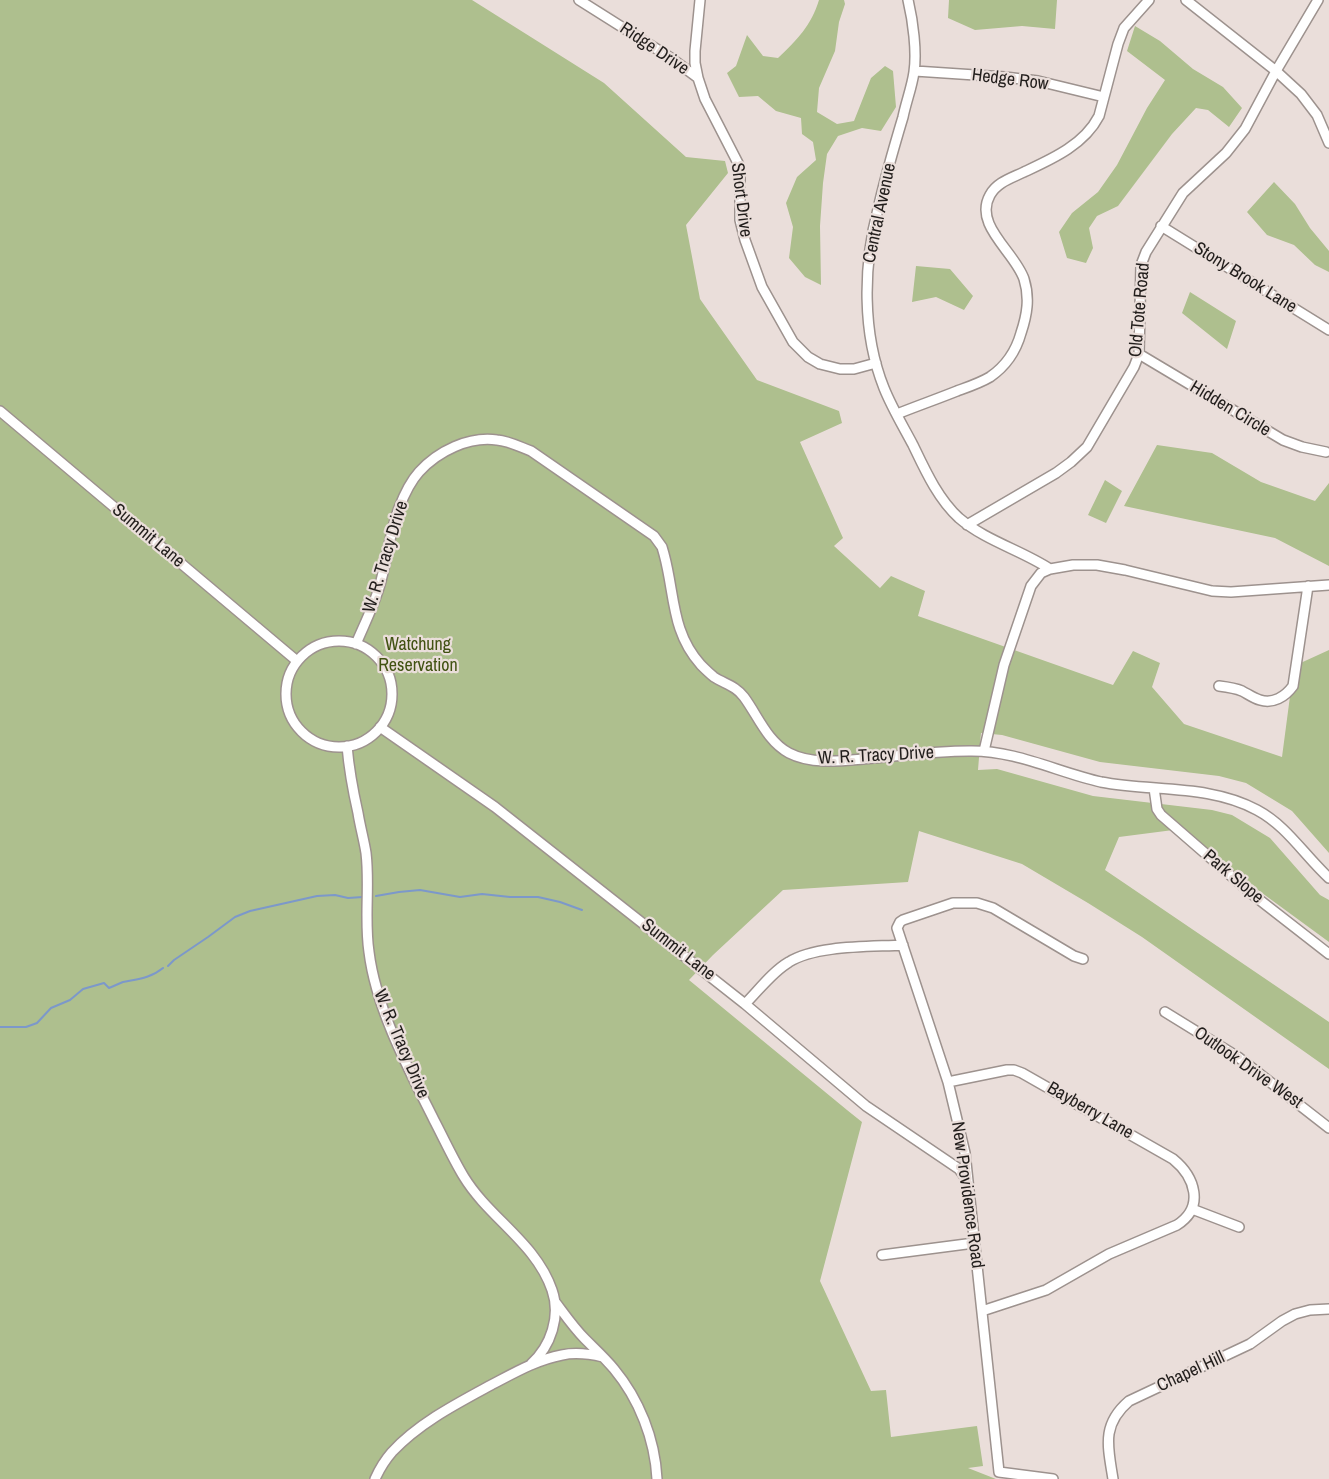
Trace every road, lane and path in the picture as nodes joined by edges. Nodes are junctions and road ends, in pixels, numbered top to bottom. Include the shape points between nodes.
1 (579, 0) edge
2 (700, 0) edge
3 (908, 0) edge
4 (1149, 0) edge
5 (1185, 0) edge
6 (1318, 0) edge
7 (1276, 70) junction
8 (915, 71) junction
9 (698, 78) junction
10 (1104, 97) junction
11 (1329, 143) edge
12 (1161, 226) junction
13 (1329, 330) edge
14 (1139, 354) junction
15 (876, 363) junction
16 (0, 411) edge
17 (897, 414) junction
18 (1326, 452) dead end
19 (968, 525) junction
20 (1050, 569) junction
21 (1329, 585) edge
22 (1308, 586) junction
23 (356, 644) junction
24 (297, 662) junction
25 (1219, 686) dead end
26 (380, 727) junction
27 (347, 746) junction
28 (984, 751) junction
29 (1154, 788) junction
30 (1329, 878) edge
31 (903, 945) junction
32 (1329, 954) edge
33 (1083, 959) dead end
34 (745, 1004) junction
35 (1164, 1012) dead end
36 (948, 1082) junction
37 (1329, 1128) edge
38 (968, 1182) junction
39 (1192, 1209) junction
40 (1239, 1227) dead end
41 (974, 1243) junction
42 (882, 1255) dead end
43 (556, 1303) junction
44 (1329, 1309) edge
45 (982, 1311) junction
46 (603, 1357) junction
47 (531, 1364) junction
48 (375, 1479) edge
49 (657, 1479) edge
50 (1053, 1479) edge
51 (1113, 1479) edge

1 - 9 street, Ridge Drive
2 - 9 street, Short Drive via 695,51
3 - 8 street, Central Avenue
4 - 10 street via 1124,28
5 - 7 street
6 - 7 street, Old Tote Road
7 - 11 street via 1317,115
7 - 12 street, Old Tote Road via 1245,129 1183,194
8 - 10 street, Hedge Row via 1038,81
8 - 15 street, Central Avenue via 877,210 869,255 869,328
9 - 15 street, Short Drive via 740,167 740,220 745,240 762,287 788,334 802,352 826,366 847,369
10 - 17 street via 1094,126 1076,144 1000,184 988,201 990,228 1019,267 1027,294 1026,317 1014,352 985,380
12 - 13 street, Stony Brook Lane
12 - 14 street, Old Tote Road via 1141,265
14 - 18 street, Hidden Circle via 1283,440
14 - 19 street, Old Tote Road via 1087,447 1056,473
15 - 17 street, Central Avenue
16 - 24 street, Summit Lane
17 - 19 street, Central Avenue via 943,499
19 - 20 street, Central Avenue
20 - 22 street via 1084,564 1110,567 1221,592
20 - 28 street via 1041,573 1031,586 1002,672
21 - 22 street
22 - 25 street via 1293,686 1289,691 1265,701
23 - 24 street via 340,640 324,643
23 - 26 street via 371,652 390,679 392,696
23 - 28 street, W. R. Tracy Drive via 379,587 395,518 410,485 438,456 471,441 499,440 531,452 654,536 664,555 678,624 688,648 709,672 739,691 782,748 798,756 827,760
24 - 27 street via 288,677 286,695 298,728 312,740 329,746
26 - 27 street via 359,743
26 - 34 street, Summit Lane via 495,807
27 - 43 street, W. R. Tracy Drive via 366,850 369,953 390,1026 464,1178 530,1251 548,1280
28 - 29 street, W. R. Tracy Drive via 1100,782
29 - 30 street, W. R. Tracy Drive via 1214,795 1255,809 1284,829
29 - 32 street, Park Slope via 1161,815
31 - 33 street, New Providence Road via 898,932 903,920 953,903 976,903 993,908
31 - 34 street via 804,954 783,966
31 - 36 street, New Providence Road
34 - 38 street, Summit Lane via 866,1106 959,1169
35 - 37 street, Outlook Drive West via 1239,1057
36 - 38 street, New Providence Road
36 - 39 street, Bayberry Lane via 1007,1070 1022,1073 1173,1159 1191,1182 1195,1196
38 - 41 street, New Providence Road
39 - 40 street
39 - 45 street via 1177,1225 1129,1244 1046,1290
41 - 42 street
41 - 45 street, New Providence Road
43 - 46 street, W. R. Tracy Drive
43 - 47 street via 550,1336
44 - 51 street, Chapel Hill via 1295,1314 1250,1344 1129,1401 1109,1429
45 - 50 street, New Providence Road via 999,1472
46 - 47 street via 575,1353
46 - 49 street, W. R. Tracy Drive via 638,1406 647,1428
47 - 48 street via 421,1426 392,1452

